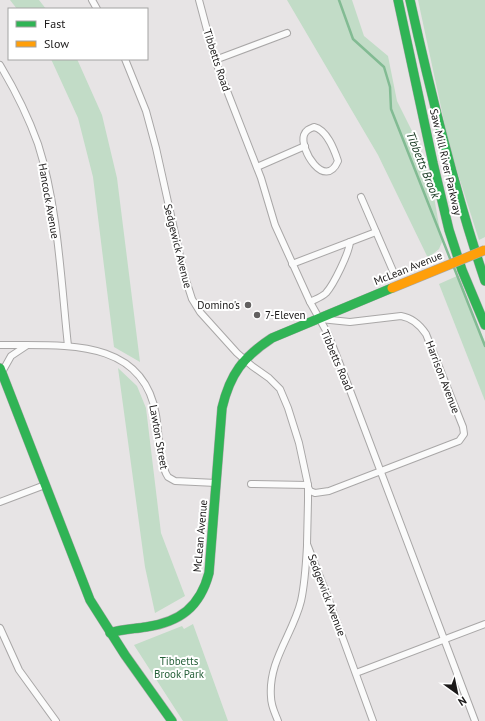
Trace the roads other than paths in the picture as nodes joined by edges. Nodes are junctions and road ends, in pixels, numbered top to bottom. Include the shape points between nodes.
1 (199, 0) edge
2 (398, 0) edge
3 (410, 0) edge
4 (287, 33) dead end
5 (125, 60) edge
6 (215, 60) junction
7 (0, 65) edge
8 (305, 146) junction
9 (257, 167) junction
10 (361, 197) dead end
11 (376, 232) junction
12 (350, 242) junction
13 (485, 250) edge
14 (292, 264) junction
15 (393, 271) dead end
16 (485, 281) edge
17 (310, 302) junction
18 (319, 319) junction
19 (485, 325) edge
20 (0, 345) edge
21 (26, 345) junction
22 (68, 346) junction
23 (244, 360) junction
24 (1, 370) edge
25 (380, 471) junction
26 (216, 483) junction
27 (251, 484) dead end
28 (45, 485) junction
29 (308, 485) junction
30 (0, 502) edge
31 (307, 544) junction
32 (485, 624) edge
33 (0, 628) edge
34 (110, 633) junction
35 (444, 639) junction
36 (356, 673) junction
37 (56, 721) edge
38 (172, 721) edge
39 (278, 721) edge
40 (373, 721) edge
41 (475, 721) edge

1 - 6 street, Tibbetts Road
2 - 19 main road, Saw Mill River Parkway via 449,230 462,270
3 - 16 main road, Saw Mill River Parkway via 442,141 466,226
4 - 6 street
5 - 23 street, Sedgewick Avenue via 148,119 192,299 200,312
6 - 9 street, Tibbetts Road
7 - 22 street, Hancock Avenue via 28,118 46,177 54,216
8 - 8 street via 319,170 325,172 336,165 336,154 318,128 308,129 304,134
8 - 9 street
9 - 14 street, Tibbetts Road via 275,225
10 - 11 street
11 - 12 street
11 - 15 street
12 - 14 street
12 - 17 street via 329,288 325,294
13 - 18 main road, McLean Avenue, bridge
14 - 17 street, Tibbetts Road
17 - 18 street, Tibbetts Road
18 - 23 main road, McLean Avenue via 272,338 254,349
18 - 25 street, Tibbetts Road via 328,334
18 - 25 street, Harrison Avenue via 350,322 401,316 408,317 418,324 426,334 464,434 459,441
20 - 21 street, Lawton Street
21 - 22 street, Lawton Street
21 - 24 street via 11,356
22 - 26 street, Lawton Street via 109,355 130,365 140,376 153,400 163,466 168,478 175,481
23 - 26 main road, McLean Avenue via 233,375 223,400
23 - 29 street, Sedgewick Avenue via 280,389 299,443
24 - 28 main road
25 - 29 street via 322,493 310,491
25 - 35 street, Tibbetts Road
26 - 34 main road, McLean Avenue via 209,573 200,598 188,612 171,622
27 - 29 street
28 - 30 street
28 - 34 main road via 87,594
29 - 31 street, Sedgewick Avenue
31 - 36 street, Sedgewick Avenue
31 - 39 street via 301,600 276,660 273,674 271,697
32 - 35 street
33 - 37 street via 20,670
34 - 38 main road
35 - 36 street
35 - 41 street, Tibbetts Road
36 - 40 street, Sedgewick Avenue

